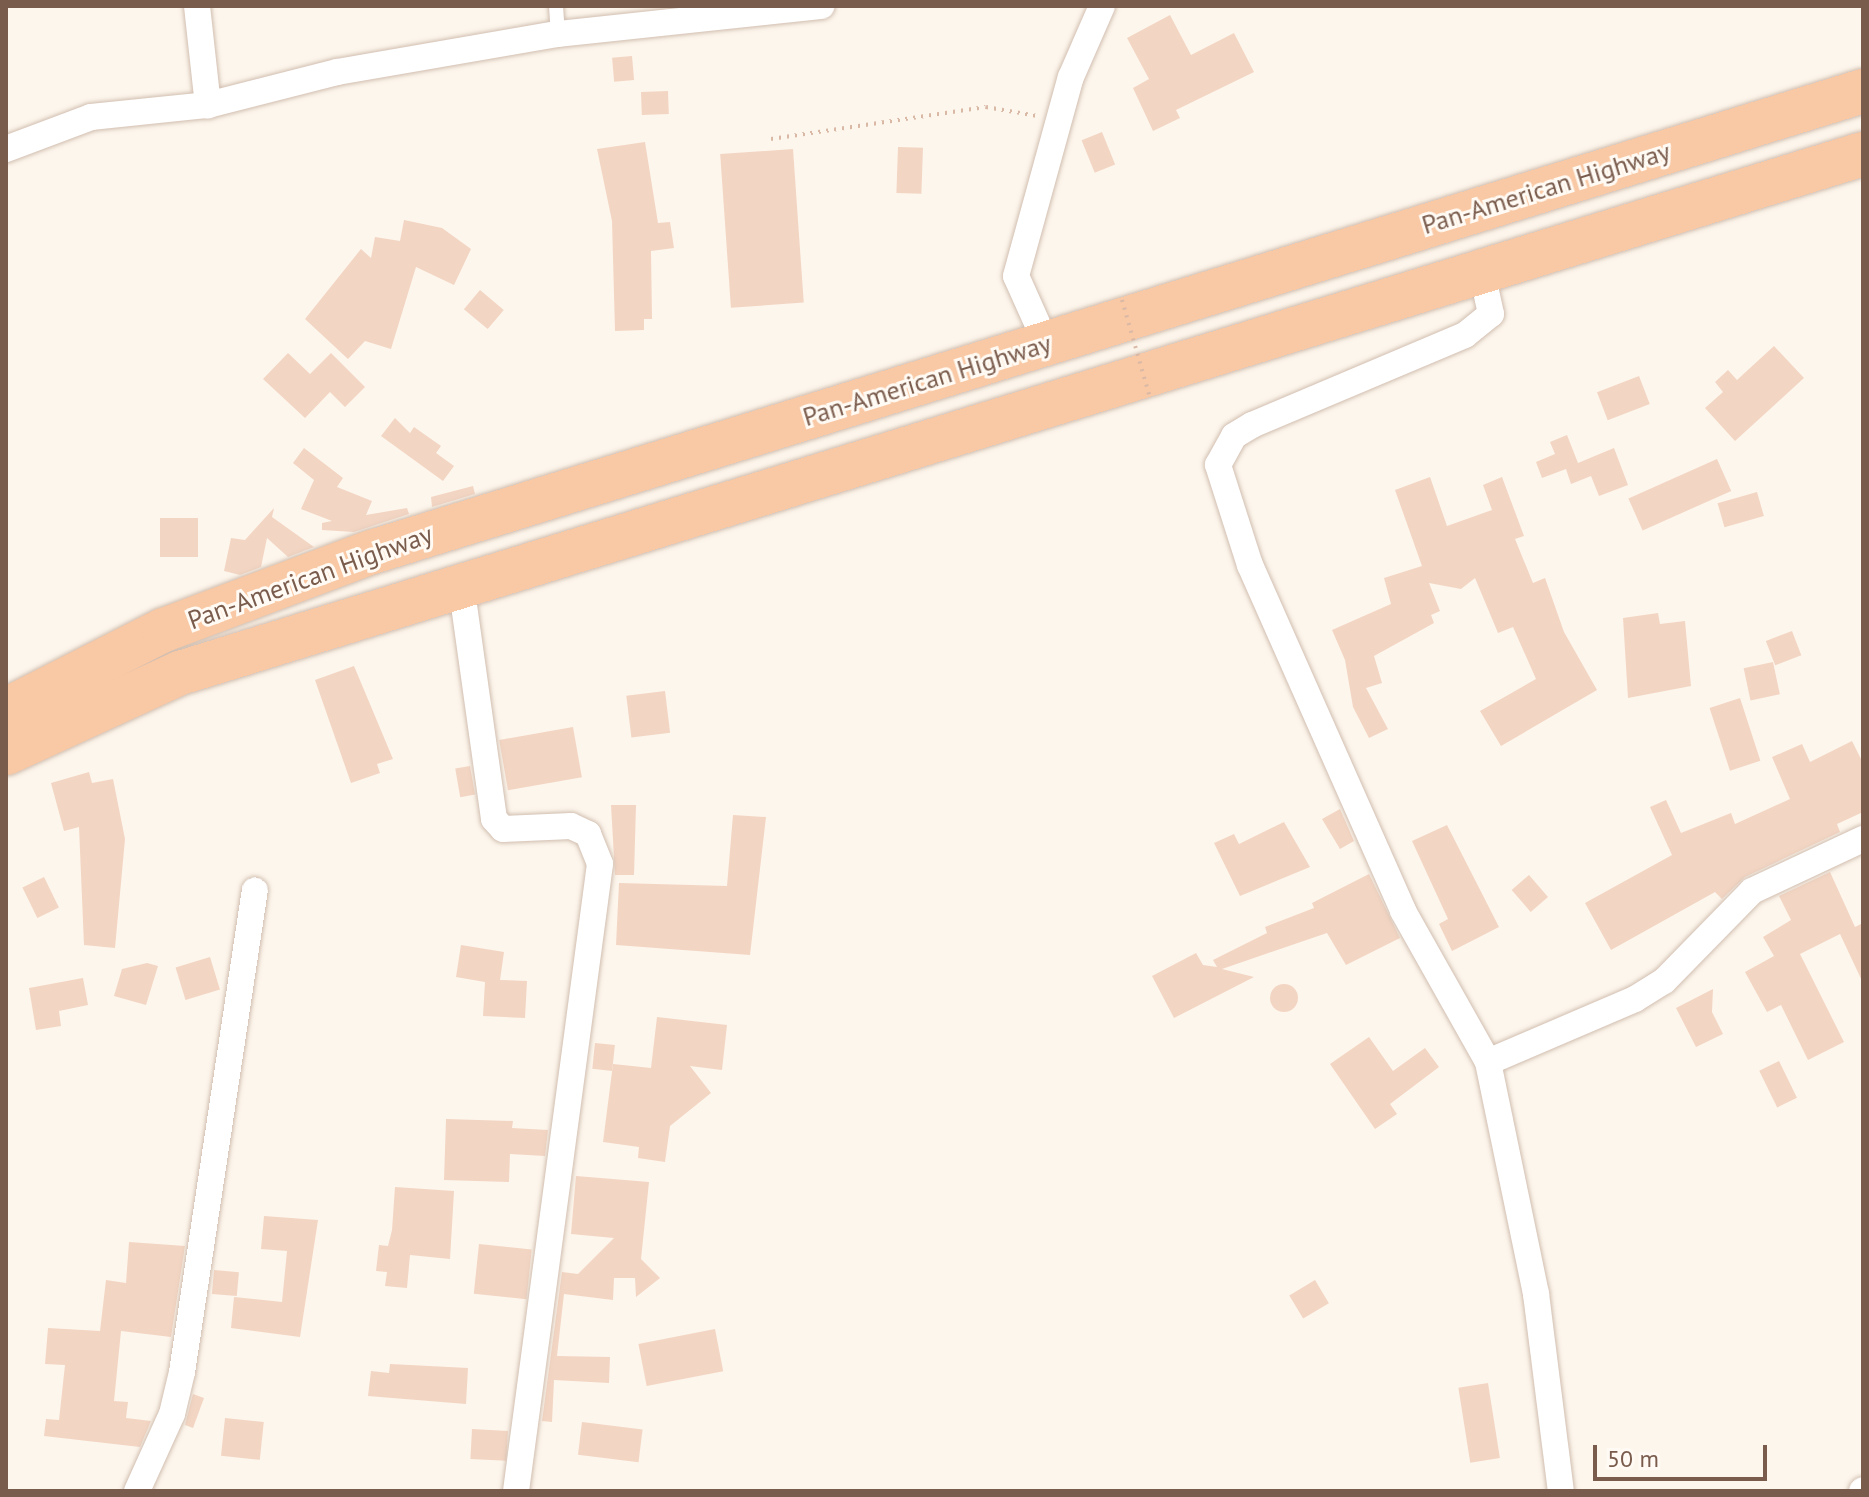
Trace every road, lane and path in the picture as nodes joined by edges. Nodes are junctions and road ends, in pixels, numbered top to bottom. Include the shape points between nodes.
1 (197, 6) edge
2 (556, 6) edge
3 (822, 6) edge
4 (1102, 6) edge
5 (558, 34) junction
6 (1863, 91) edge
7 (208, 105) junction
8 (1059, 120) junction
9 (1719, 135) junction
10 (771, 139) dead end
11 (6, 149) edge
12 (1863, 154) edge
13 (1404, 232) junction
14 (1482, 273) junction
15 (1122, 300) dead end
16 (1254, 339) junction
17 (1046, 343) junction
18 (1149, 394) dead end
19 (461, 584) junction
20 (6, 710) edge
21 (6, 753) edge
22 (1863, 839) edge
23 (255, 890) dead end
24 (1488, 1062) junction
25 (137, 1491) edge
26 (516, 1491) edge
27 (1561, 1491) edge

1 - 7 street
2 - 5 lane
3 - 5 street
4 - 8 street
5 - 7 street via 337,72
6 - 9 highway, Pan-American Highway
7 - 11 street via 91,117
8 - 10 path via 986,107
8 - 17 street via 1016,276
9 - 13 highway, Pan-American Highway
9 - 14 highway via 1673,160 1470,234 1464,248
12 - 14 highway, Pan-American Highway
13 - 16 highway via 1442,230 1454,240 1457,253 1434,267 1300,308
13 - 17 highway, Pan-American Highway
14 - 16 highway, Pan-American Highway
14 - 24 street via 1491,314 1465,335 1252,425 1234,436 1218,465 1250,565 1403,911
15 - 18 path, bridge
16 - 19 highway, Pan-American Highway
17 - 20 highway, Pan-American Highway via 264,590 164,630
19 - 21 highway, Pan-American Highway via 180,673
19 - 26 street via 494,819 503,829 571,826 588,834 600,864
22 - 24 street via 1752,891 1664,981 1635,999
23 - 25 street via 182,1372 172,1414
24 - 27 street via 1536,1294

